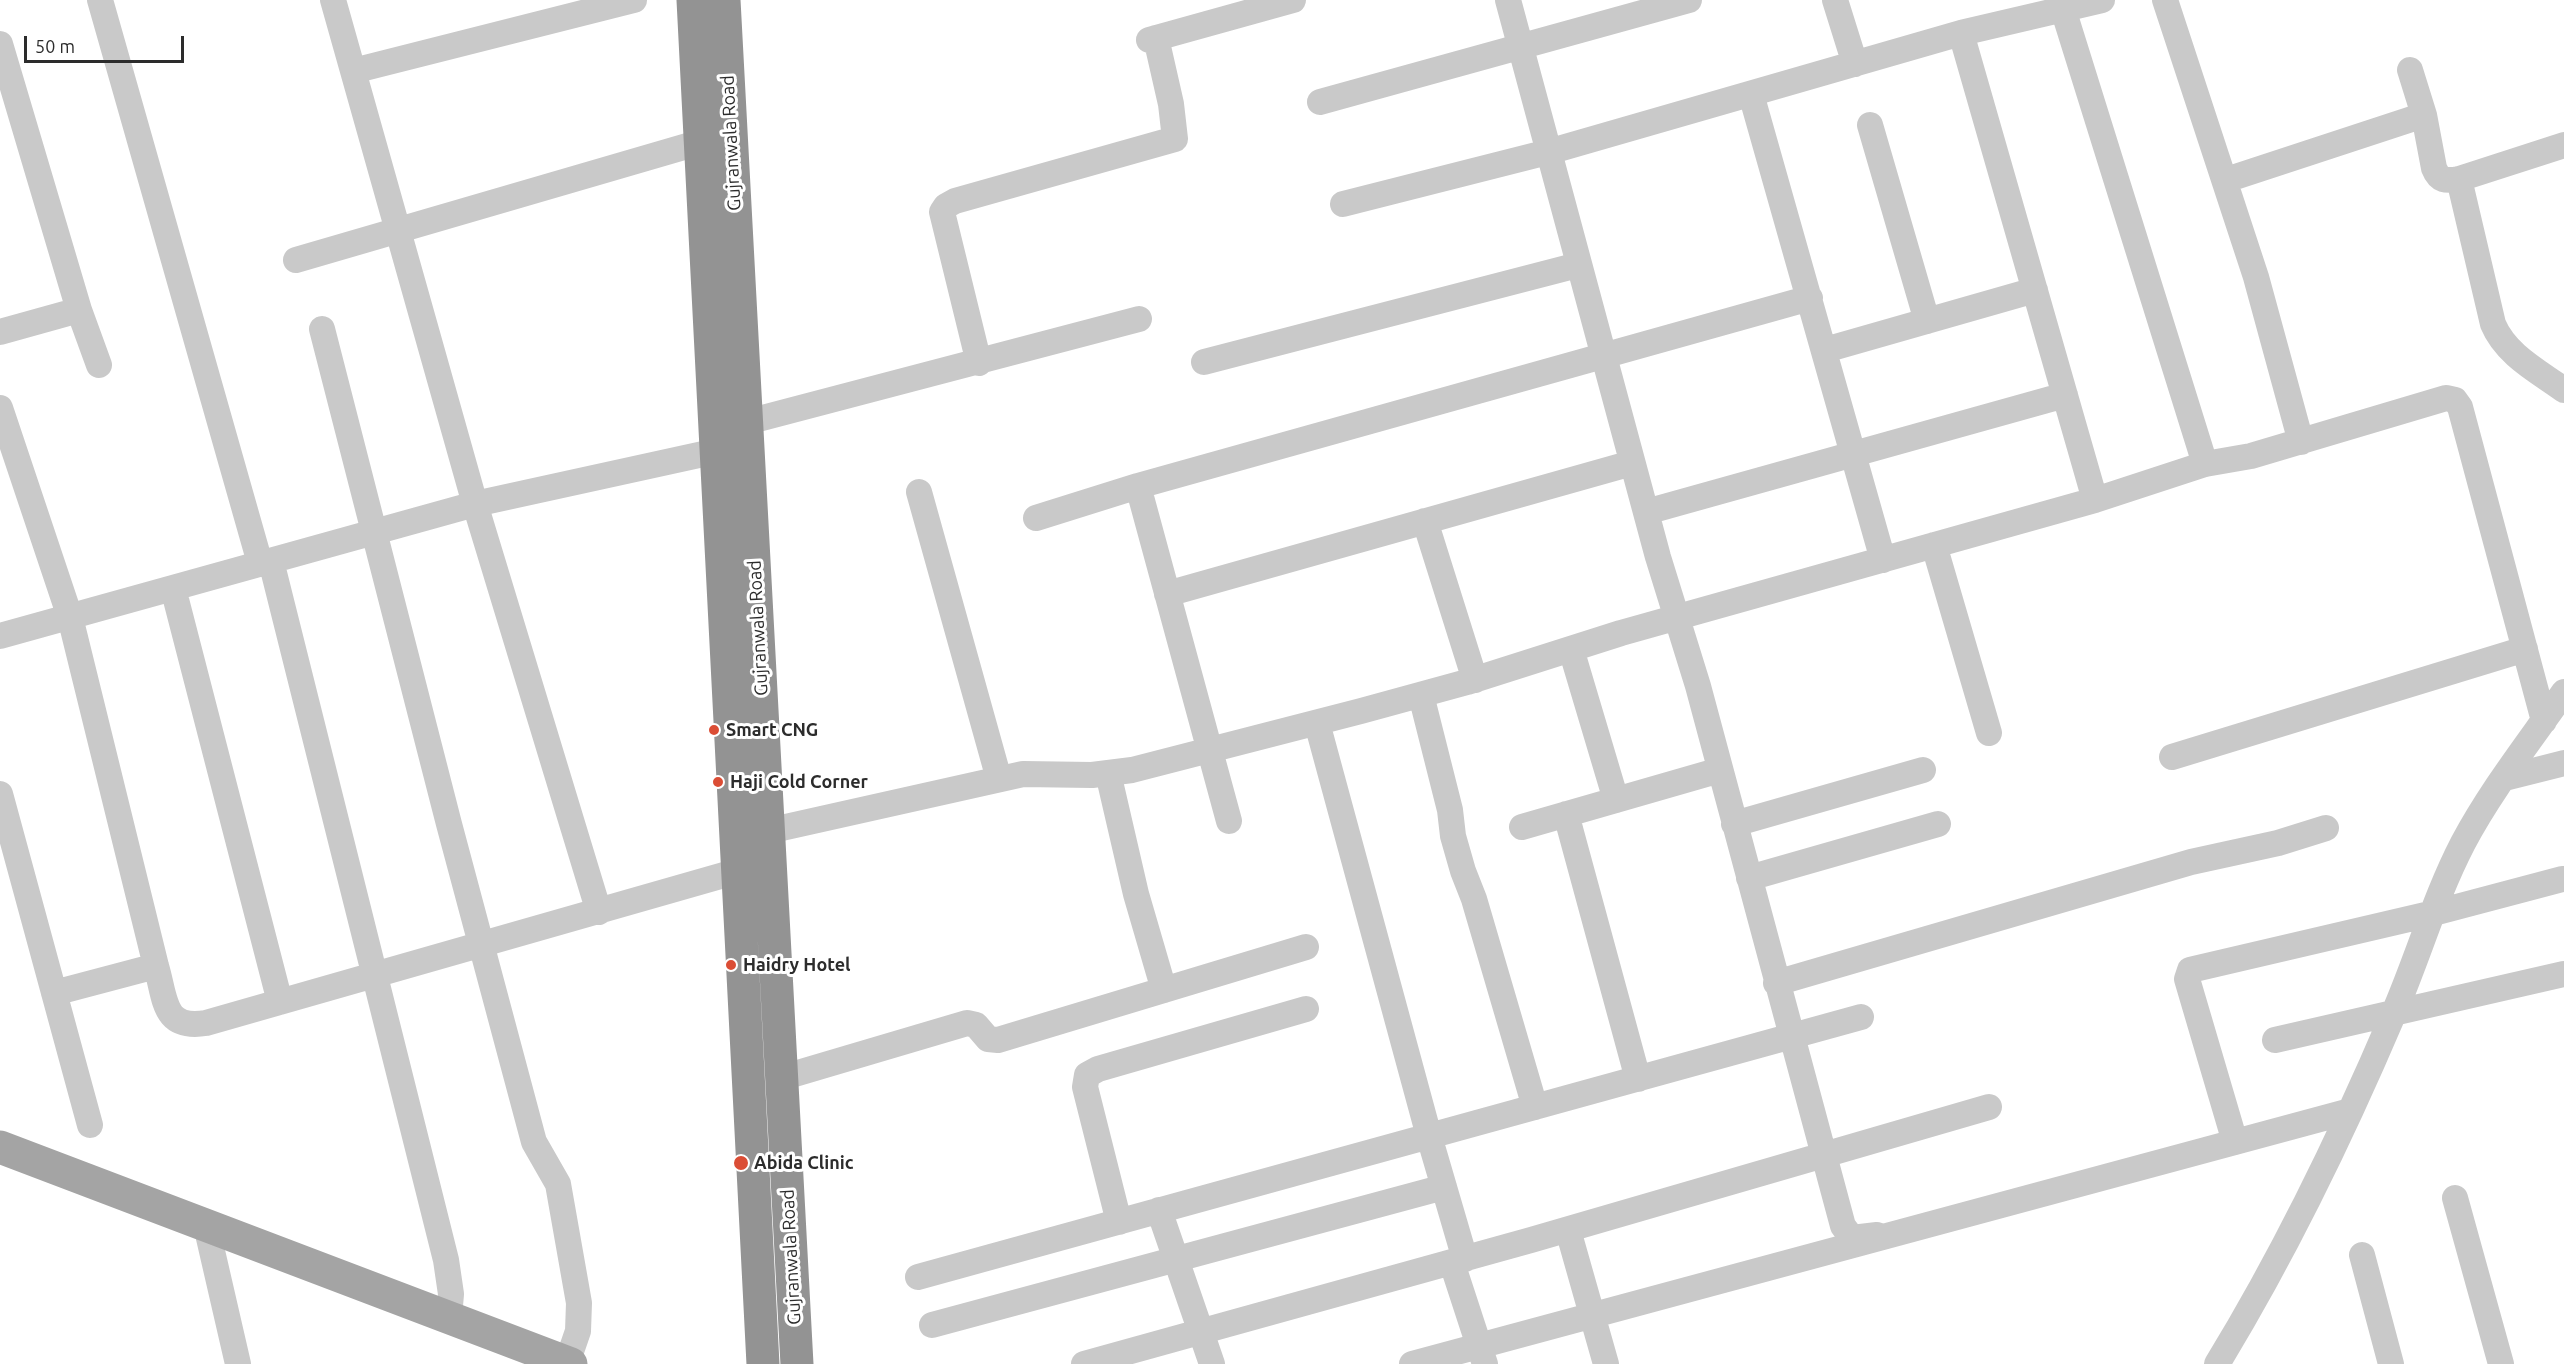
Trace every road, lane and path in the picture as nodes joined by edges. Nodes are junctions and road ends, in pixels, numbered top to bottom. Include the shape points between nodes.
1 (100, 0) edge
2 (333, 0) edge
3 (634, 0) edge
4 (693, 0) edge
5 (724, 0) edge
6 (1293, 0) edge
7 (1508, 0) edge
8 (1689, 0) edge
9 (1835, 0) edge
10 (2102, 0) edge
11 (2164, 0) edge
12 (1257, 5) edge
13 (2063, 9) junction
14 (1961, 33) junction
15 (0, 44) edge
16 (1520, 46) junction
17 (1855, 63) junction
18 (2410, 70) dead end
19 (353, 71) junction
20 (1751, 94) junction
21 (1320, 102) dead end
22 (2424, 115) junction
23 (1870, 125) dead end
24 (701, 142) junction
25 (2564, 145) edge
26 (1548, 152) junction
27 (2459, 179) junction
28 (2226, 180) junction
29 (1343, 204) dead end
30 (399, 229) junction
31 (296, 260) dead end
32 (1578, 265) junction
33 (2035, 290) junction
34 (1810, 298) junction
35 (79, 310) junction
36 (1139, 320) dead end
37 (1927, 321) junction
38 (322, 329) dead end
39 (0, 332) edge
40 (1825, 351) junction
41 (1603, 357) junction
42 (1204, 362) dead end
43 (979, 363) junction
44 (99, 365) dead end
45 (2564, 390) edge
46 (2065, 395) junction
47 (0, 408) edge
48 (747, 422) junction
49 (2301, 441) junction
50 (717, 451) junction
51 (1854, 454) junction
52 (1632, 463) junction
53 (2205, 464) junction
54 (1138, 486) junction
55 (919, 492) dead end
56 (2095, 500) junction
57 (475, 504) junction
58 (1646, 512) junction
59 (1036, 518) dead end
60 (1425, 521) junction
61 (373, 532) junction
62 (1934, 545) junction
63 (1883, 560) junction
64 (266, 562) junction
65 (173, 588) junction
66 (1167, 594) junction
67 (70, 617) junction
68 (1677, 618) junction
69 (0, 636) edge
70 (1571, 649) junction
71 (2524, 650) junction
72 (1475, 680) junction
73 (2564, 692) edge
74 (1421, 695) junction
75 (2544, 721) junction
76 (1317, 723) junction
77 (1989, 733) dead end
78 (1209, 750) junction
79 (2172, 757) dead end
80 (2564, 763) edge
81 (1720, 770) junction
82 (1923, 770) dead end
83 (1108, 773) junction
84 (2505, 778) junction
85 (999, 779) junction
86 (0, 794) edge
87 (1616, 800) junction
88 (1566, 814) junction
89 (1229, 821) dead end
90 (1734, 824) junction
91 (1938, 824) dead end
92 (1522, 827) dead end
93 (2326, 828) dead end
94 (768, 831) junction
95 (738, 871) junction
96 (1749, 878) junction
97 (2562, 879) dead end
98 (598, 912) junction
99 (2430, 915) junction
100 (482, 945) junction
101 (1306, 948) dead end
102 (156, 966) junction
103 (374, 973) junction
104 (2564, 974) edge
105 (1776, 982) junction
106 (1164, 990) junction
107 (54, 993) junction
108 (280, 1002) junction
109 (1306, 1009) dead end
110 (2394, 1013) junction
111 (1861, 1017) dead end
112 (1791, 1036) junction
113 (2275, 1040) dead end
114 (781, 1078) junction
115 (1638, 1079) junction
116 (1535, 1107) junction
117 (1989, 1107) dead end
118 (2350, 1111) junction
119 (90, 1125) dead end
120 (1429, 1136) junction
121 (2235, 1142) junction
122 (0, 1147) edge
123 (1826, 1156) junction
124 (1444, 1187) junction
125 (2455, 1198) dead end
126 (1159, 1210) junction
127 (1119, 1222) junction
128 (206, 1225) junction
129 (1568, 1230) junction
130 (1882, 1238) junction
131 (2362, 1255) dead end
132 (1176, 1259) junction
133 (1458, 1261) junction
134 (918, 1277) dead end
135 (1593, 1315) junction
136 (449, 1317) junction
137 (932, 1325) dead end
138 (1201, 1332) junction
139 (1483, 1355) edge
140 (554, 1360) edge
141 (2387, 1363) edge
142 (238, 1364) edge
143 (763, 1364) edge
144 (797, 1364) edge
145 (1084, 1364) edge
146 (1212, 1364) edge
147 (1412, 1364) edge
148 (1606, 1364) edge
149 (2217, 1364) edge
150 (2501, 1364) edge

1 - 64 street
2 - 19 street
3 - 19 street
4 - 24 highway, Gujranwala Road
5 - 48 highway, Gujranwala Road
6 - 12 street
7 - 16 street
8 - 16 street
9 - 17 street
10 - 13 street
11 - 28 street
12 - 43 street via 1153,39 1176,136 1171,142 946,206 942,212
13 - 14 street
13 - 53 street
14 - 17 street
14 - 33 street
15 - 35 street
16 - 21 street
16 - 26 street
17 - 20 street
18 - 22 street
19 - 30 street
20 - 26 street
20 - 34 street
22 - 27 street via 2437,176 2447,181
22 - 28 street
23 - 37 street
24 - 30 street
24 - 50 highway, Gujranwala Road
25 - 27 street
26 - 29 street
26 - 32 street
27 - 45 street via 2499,338 2510,351
28 - 49 street
30 - 31 street
30 - 57 street
32 - 41 street
32 - 42 street
33 - 37 street
33 - 46 street
34 - 40 street
34 - 41 street
35 - 39 street
35 - 44 street
36 - 43 street
37 - 40 street
38 - 61 street
40 - 51 street
41 - 52 street
41 - 54 street
43 - 48 street
46 - 51 street
46 - 56 street
47 - 67 street
48 - 94 highway, Gujranwala Road
49 - 53 street
49 - 71 street via 2446,398 2458,403
50 - 57 street
50 - 95 highway, Gujranwala Road
51 - 58 street
51 - 63 street
52 - 58 street
52 - 60 street
53 - 56 street
54 - 59 street
54 - 66 street
55 - 85 street
56 - 62 street
57 - 61 street
57 - 98 street
58 - 68 street
60 - 66 street
60 - 72 street
61 - 64 street
61 - 100 street
62 - 63 street
62 - 77 street
63 - 68 street
64 - 65 street
64 - 103 street
65 - 67 street
65 - 108 street
66 - 78 street
67 - 69 street
67 - 102 street
68 - 70 street
68 - 81 street
70 - 72 street
70 - 87 street
71 - 75 street
71 - 79 street
72 - 74 street
73 - 75 street
74 - 76 street
74 - 116 street via 1463,871
75 - 84 street
76 - 78 street
76 - 120 street
78 - 83 street
78 - 89 street
80 - 84 street
81 - 87 street
81 - 90 street
82 - 90 street
83 - 85 street via 1023,774
83 - 106 street via 1136,894
84 - 99 street via 2465,840
85 - 94 street
86 - 107 street
87 - 88 street
88 - 92 street
88 - 115 street
90 - 96 street
91 - 96 street
93 - 105 street via 2191,862
94 - 114 highway, Gujranwala Road
95 - 98 street
95 - 143 highway, Gujranwala Road
96 - 105 street
97 - 99 street
98 - 100 street
99 - 110 street
99 - 121 street via 2190,970 2187,979
100 - 103 street
100 - 140 street via 534,1142 558,1184 579,1303 578,1331
101 - 106 street
102 - 107 street
102 - 108 street via 169,1011 177,1022 206,1023
103 - 108 street
103 - 136 street via 446,1260 451,1294
104 - 110 street
105 - 112 street
106 - 114 street via 998,1040 988,1039 976,1024 967,1023
107 - 119 street
109 - 127 street via 1098,1068 1087,1075 1085,1087
110 - 113 street
110 - 118 street
111 - 112 street
112 - 115 street
112 - 123 street
114 - 144 highway, Gujranwala Road
115 - 116 street
116 - 120 street
117 - 123 street
118 - 121 street
118 - 149 street via 2322,1176
120 - 124 street
120 - 126 street
121 - 130 street
122 - 128 main road
123 - 129 street
123 - 130 street via 1845,1231 1852,1238
124 - 132 street
124 - 133 street
125 - 150 street
126 - 127 street
126 - 132 street
127 - 134 street
128 - 136 main road
128 - 142 street
129 - 133 street
129 - 135 street
130 - 135 street
131 - 141 street
132 - 137 street
132 - 138 street
133 - 138 street
133 - 139 street
135 - 139 street
135 - 148 street
136 - 140 main road
138 - 145 street
138 - 146 street
139 - 147 street

